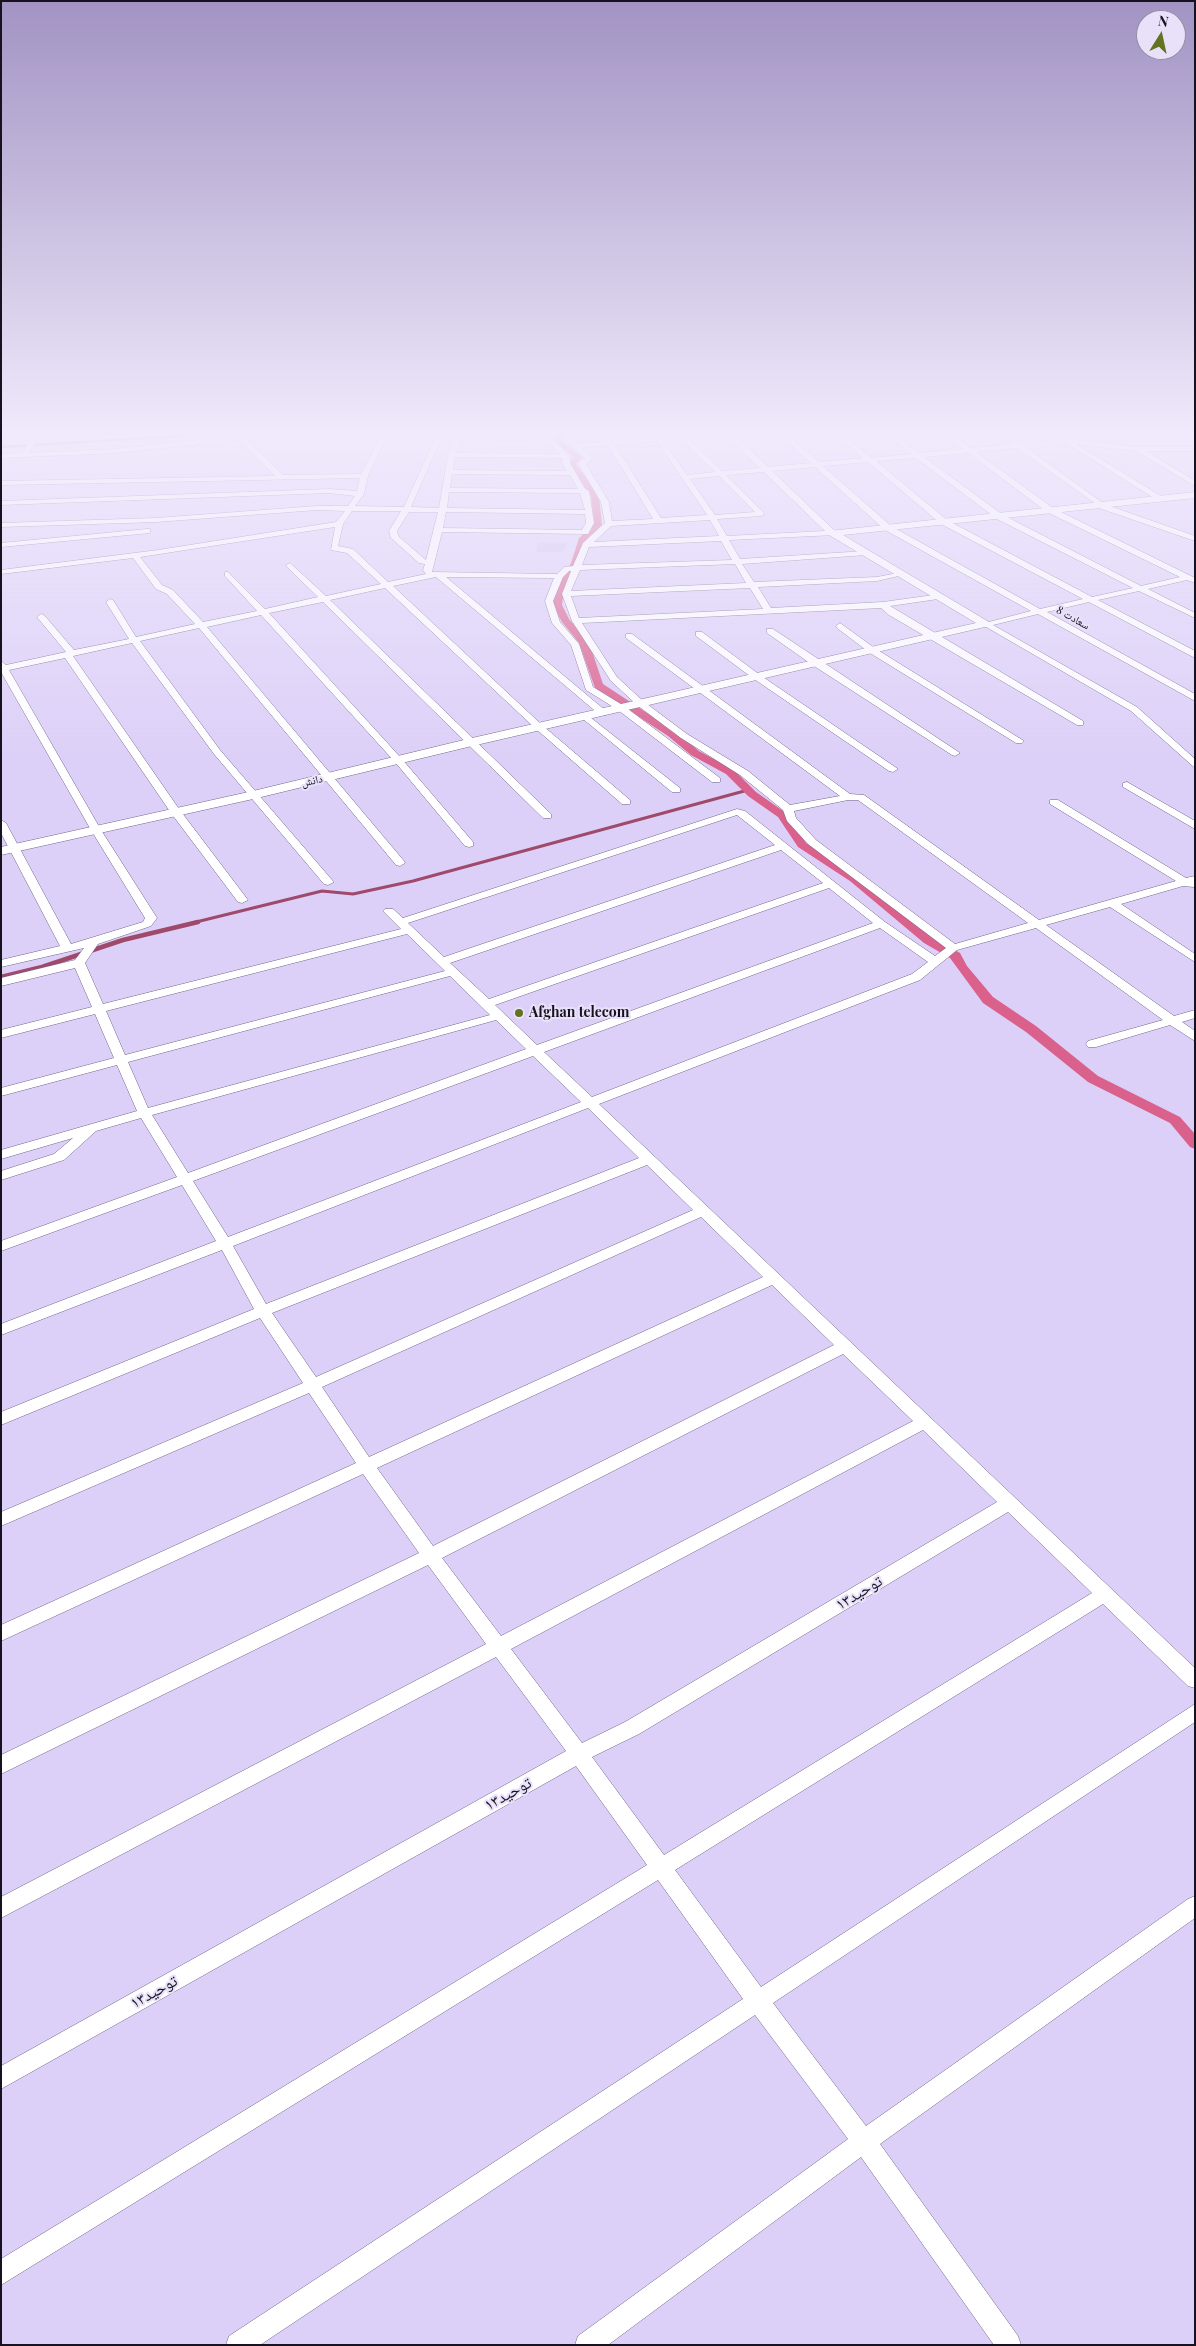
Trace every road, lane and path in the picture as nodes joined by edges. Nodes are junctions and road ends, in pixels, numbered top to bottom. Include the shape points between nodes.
1 (38, 541) edge
2 (224, 541) edge
3 (335, 541) edge
4 (399, 541) edge
5 (436, 541) edge
6 (590, 541) edge
7 (656, 541) edge
8 (727, 541) edge
9 (846, 541) edge
10 (912, 541) edge
11 (981, 541) edge
12 (1047, 541) edge
13 (1116, 541) edge
14 (1, 545) edge
15 (586, 545) junction
16 (866, 554) junction
17 (135, 555) junction
18 (737, 562) junction
19 (430, 563) junction
20 (290, 564) dead end
21 (578, 568) junction
22 (1, 572) edge
23 (228, 574) dead end
24 (438, 574) junction
25 (903, 574) junction
26 (559, 576) junction
27 (1192, 578) edge
28 (385, 585) junction
29 (754, 585) junction
30 (1140, 588) junction
31 (566, 594) junction
32 (938, 596) junction
33 (322, 598) junction
34 (1090, 599) junction
35 (110, 602) dead end
36 (883, 605) junction
37 (262, 611) junction
38 (769, 611) junction
39 (1038, 612) junction
40 (1195, 616) edge
41 (41, 617) dead end
42 (576, 621) junction
43 (985, 624) junction
44 (202, 625) junction
45 (840, 626) dead end
46 (770, 631) dead end
47 (699, 634) dead end
48 (629, 636) dead end
49 (931, 636) junction
50 (134, 640) junction
51 (873, 651) junction
52 (70, 654) junction
53 (1195, 655) edge
54 (817, 664) junction
55 (2, 667) edge
56 (758, 678) junction
57 (700, 689) junction
58 (1195, 698) edge
59 (640, 703) junction
60 (622, 708) junction
61 (603, 713) junction
62 (586, 717) junction
63 (1080, 723) dead end
64 (539, 727) junction
65 (1019, 741) dead end
66 (472, 742) junction
67 (955, 753) dead end
68 (398, 760) junction
69 (1194, 763) edge
70 (893, 769) dead end
71 (328, 777) junction
72 (716, 780) dead end
73 (1127, 785) dead end
74 (676, 790) dead end
75 (253, 795) junction
76 (848, 797) junction
77 (626, 802) dead end
78 (1054, 802) dead end
79 (788, 809) junction
80 (175, 811) junction
81 (547, 816) dead end
82 (1, 823) edge
83 (1195, 826) edge
84 (96, 830) junction
85 (469, 844) dead end
86 (782, 846) junction
87 (8, 849) edge
88 (400, 863) dead end
89 (328, 882) dead end
90 (1192, 883) edge
91 (831, 884) junction
92 (242, 900) dead end
93 (1111, 902) junction
94 (390, 910) dead end
95 (881, 924) junction
96 (1039, 924) junction
97 (406, 926) junction
98 (94, 942) junction
99 (67, 948) junction
100 (953, 948) junction
101 (1195, 959) edge
102 (442, 961) junction
103 (934, 962) junction
104 (79, 963) junction
105 (1, 964) edge
106 (454, 972) junction
107 (1, 982) edge
108 (488, 1004) junction
109 (98, 1009) junction
110 (1195, 1014) edge
111 (500, 1016) junction
112 (1173, 1021) junction
113 (1, 1034) edge
114 (1195, 1037) edge
115 (1092, 1044) dead end
116 (535, 1050) junction
117 (119, 1060) junction
118 (1, 1092) edge
119 (589, 1102) junction
120 (144, 1113) junction
121 (92, 1129) junction
122 (1, 1155) edge
123 (649, 1159) junction
124 (1, 1176) edge
125 (185, 1180) junction
126 (704, 1211) junction
127 (224, 1242) junction
128 (1, 1246) edge
129 (774, 1278) junction
130 (263, 1311) junction
131 (1, 1330) edge
132 (845, 1346) junction
133 (313, 1385) junction
134 (1, 1419) edge
135 (924, 1422) junction
136 (366, 1465) junction
137 (1009, 1503) junction
138 (1, 1519) edge
139 (430, 1556) junction
140 (1105, 1594) junction
141 (1, 1633) edge
142 (499, 1645) junction
143 (1195, 1680) edge
144 (1195, 1712) edge
145 (579, 1754) junction
146 (1, 1765) edge
147 (662, 1866) junction
148 (1195, 1906) edge
149 (1, 1908) edge
150 (757, 2000) junction
151 (1, 2078) edge
152 (864, 2141) junction
153 (1, 2273) edge
154 (238, 2345) edge
155 (586, 2345) edge
156 (1009, 2345) edge

1 - 14 street
2 - 17 street
3 - 28 street via 334,548 350,552
4 - 19 street via 422,561
5 - 19 street
6 - 15 street
7 - 15 street
8 - 18 street
9 - 16 main road
10 - 39 street, سعادت 8
11 - 34 street
12 - 30 street
13 - 27 street
15 - 21 street
16 - 18 street
16 - 25 main road
17 - 22 street
17 - 44 street via 159,588 170,592
18 - 21 street
18 - 29 street
19 - 24 street via 427,570 430,574
20 - 33 street
21 - 26 street via 567,569
21 - 31 street
23 - 37 street
24 - 26 street
24 - 28 street
24 - 61 street
25 - 29 street via 877,579
25 - 32 main road
26 - 60 street via 549,601 556,623 575,644 589,688
27 - 30 street
28 - 33 street
28 - 64 street
29 - 31 street
29 - 38 street
30 - 34 street
30 - 40 street
31 - 42 street
32 - 36 street
32 - 43 main road
33 - 37 street
33 - 66 street
34 - 39 street
34 - 53 street
35 - 50 street
36 - 38 street
36 - 49 street
37 - 44 street
37 - 68 street
38 - 42 street
39 - 43 street
39 - 58 street, سعادت 8
41 - 52 street
42 - 59 street via 614,679
43 - 49 main road, دانش
43 - 69 street via 1134,709
44 - 50 street
44 - 71 street
45 - 51 street
46 - 54 street
47 - 56 street
48 - 57 street
49 - 51 main road, دانش
49 - 63 street
50 - 52 street
50 - 75 street
51 - 54 main road, دانش
51 - 65 street
52 - 55 street
52 - 80 street
54 - 56 main road, دانش
54 - 67 street
55 - 84 street
56 - 57 main road, دانش
56 - 70 street
57 - 59 main road, دانش
57 - 76 street
59 - 60 main road, دانش
59 - 79 street via 684,736 744,773
60 - 61 main road, دانش
60 - 72 street
61 - 62 main road, دانش
62 - 64 main road, دانش
62 - 74 street
64 - 66 main road, دانش
64 - 77 street
66 - 68 main road, دانش
66 - 81 street
68 - 71 main road, دانش
68 - 85 street
71 - 75 main road, دانش
71 - 88 street
73 - 83 street
75 - 80 main road, دانش
75 - 89 street
76 - 79 street
76 - 96 street via 860,797
78 - 90 street
79 - 100 street via 791,819 812,842
80 - 84 main road, دانش
80 - 92 street
82 - 87 street
84 - 87 main road, دانش
84 - 98 street via 152,918
86 - 91 street
86 - 97 street via 741,813 733,812
86 - 102 street
87 - 99 street
90 - 93 street
91 - 95 street
91 - 108 street
93 - 96 street
93 - 101 street
94 - 97 street
95 - 103 street
95 - 116 street
96 - 100 street
96 - 112 street
97 - 102 street
97 - 109 street
98 - 99 street
98 - 104 street
99 - 105 street
100 - 103 street
102 - 106 street
103 - 119 street via 916,977
104 - 107 street
104 - 109 street
106 - 108 street
106 - 117 street
108 - 111 street
109 - 113 street
109 - 117 street
110 - 112 street
111 - 116 street
111 - 120 street
112 - 114 street
112 - 115 street
116 - 119 street
116 - 125 street
117 - 118 street
117 - 120 street
119 - 123 street
119 - 127 street
120 - 121 street
120 - 125 street
121 - 122 street
121 - 124 street via 59,1157
123 - 126 street
123 - 130 street
125 - 127 street
125 - 128 street
126 - 129 street
126 - 133 street
127 - 130 street
127 - 131 street
129 - 132 street
129 - 136 street
130 - 133 street
130 - 134 street
132 - 135 street
132 - 139 street
133 - 136 street
133 - 138 street
135 - 137 street
135 - 142 street
136 - 139 street
136 - 141 street
137 - 140 street
137 - 145 street, توحید۱۳ via 632,1728
139 - 142 street
139 - 146 street
140 - 143 street
140 - 147 street
142 - 145 street
142 - 149 street
144 - 150 street
145 - 147 street
145 - 151 street, توحید۱۳
147 - 150 street
147 - 153 street
148 - 152 street
150 - 152 street
150 - 154 street
152 - 155 street
152 - 156 street

